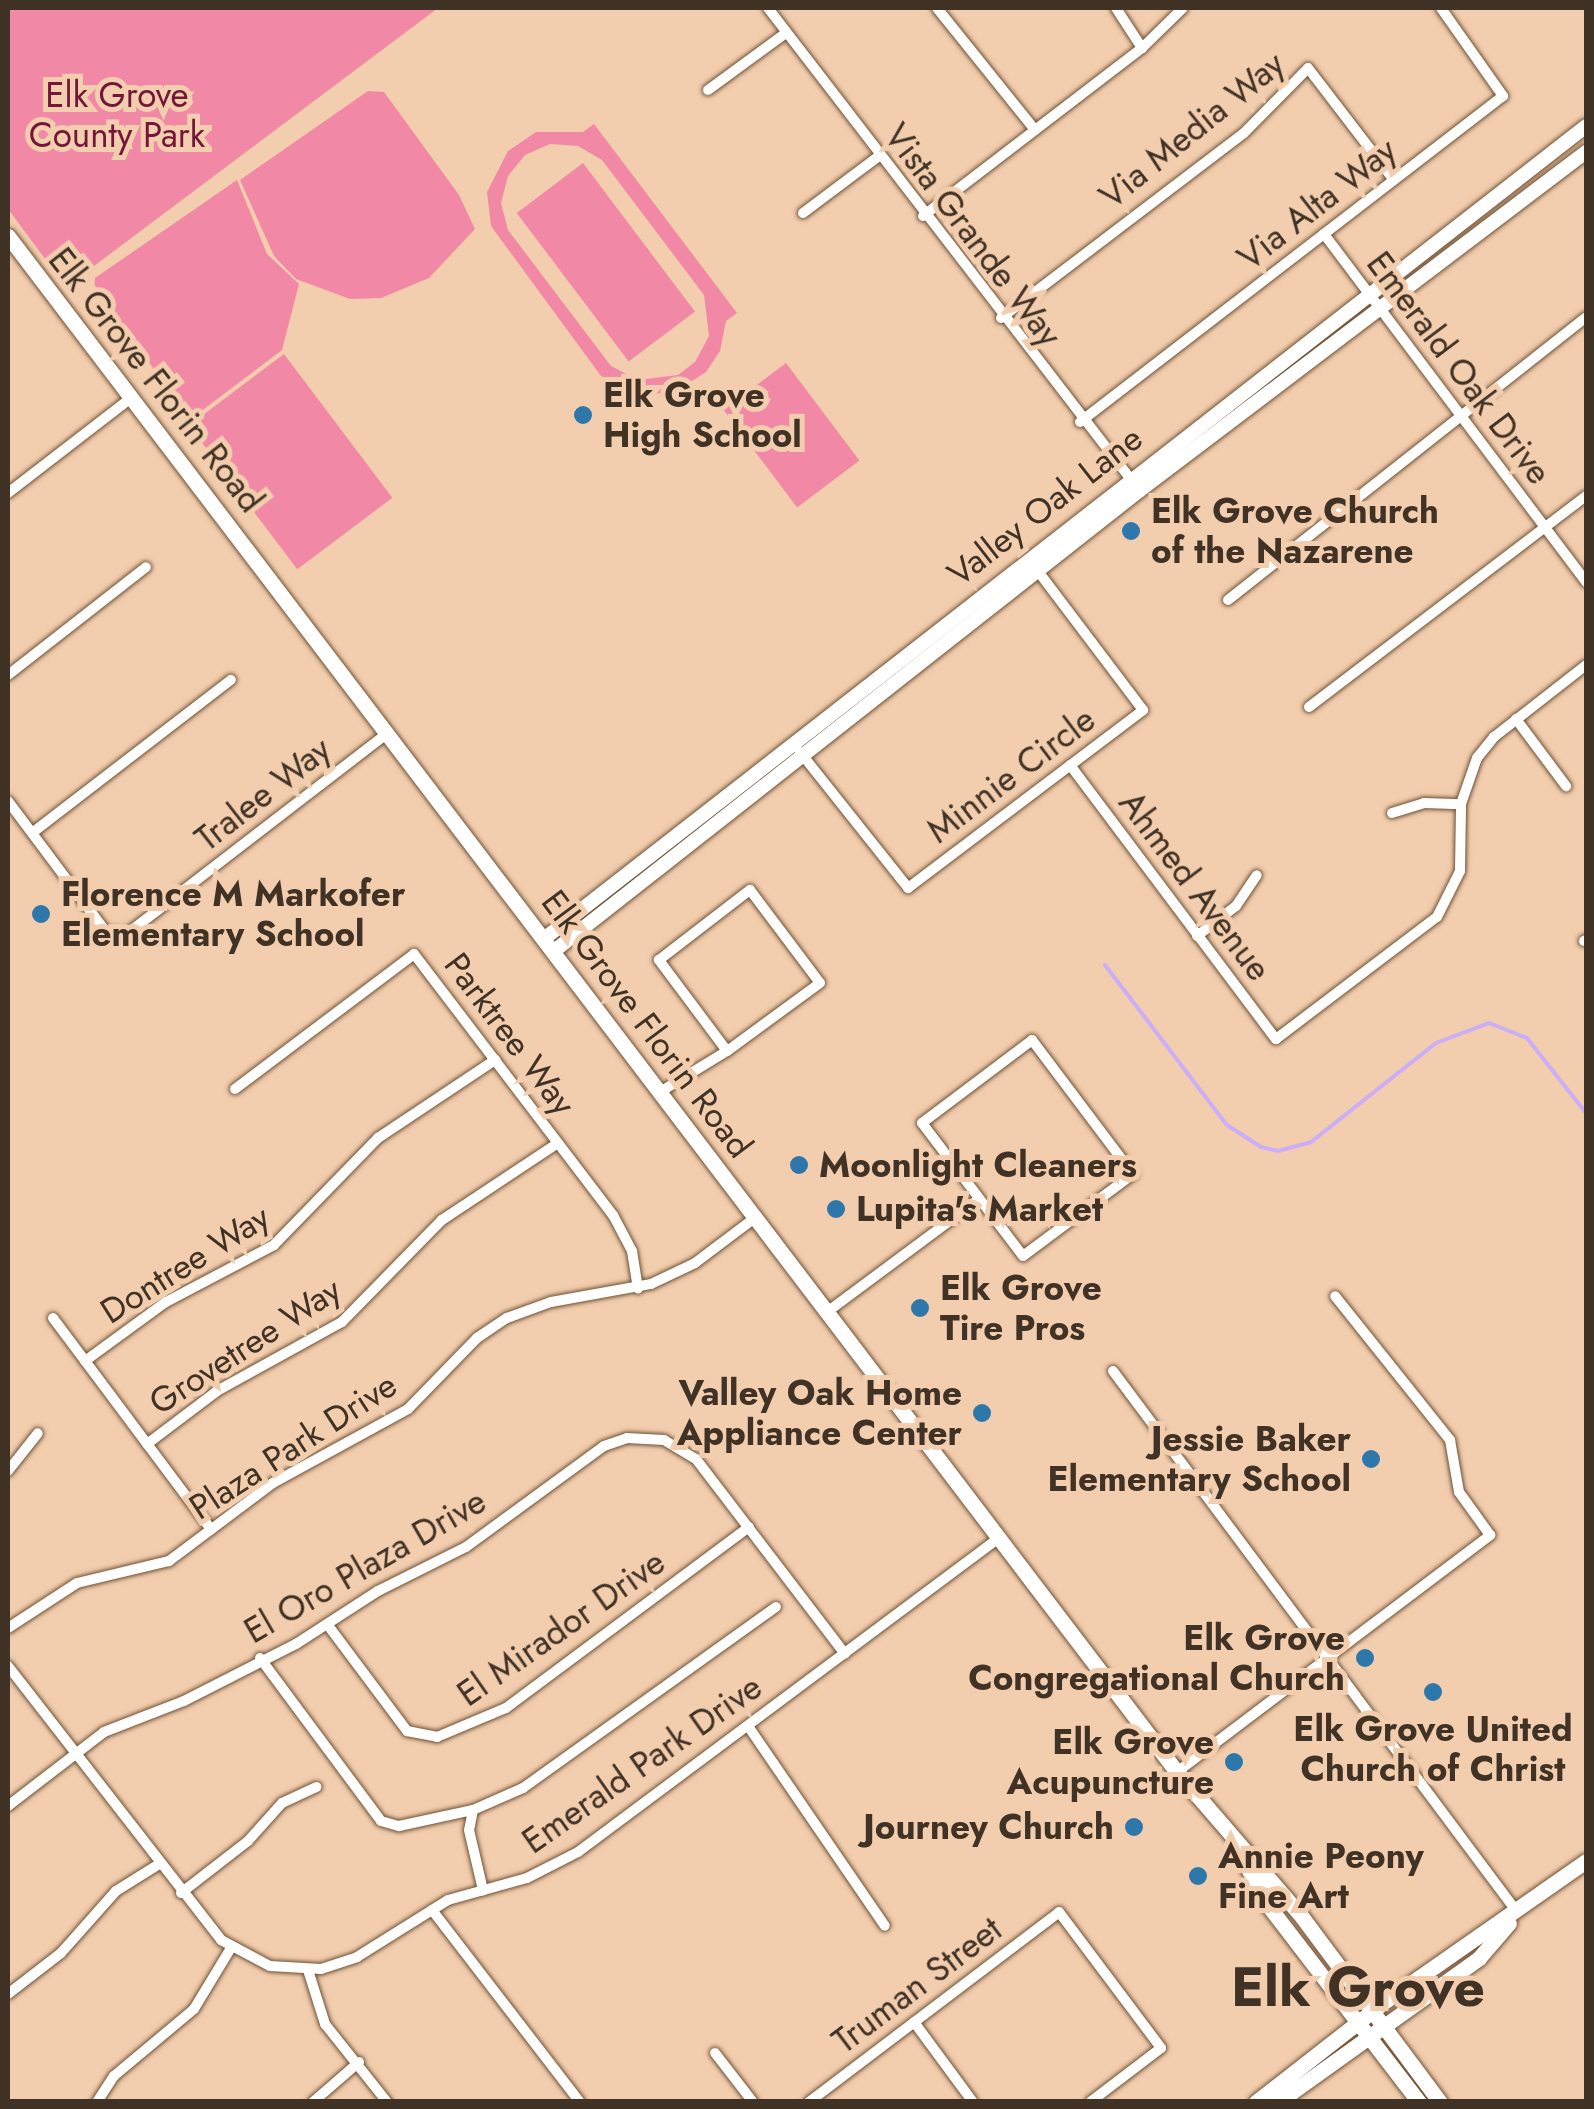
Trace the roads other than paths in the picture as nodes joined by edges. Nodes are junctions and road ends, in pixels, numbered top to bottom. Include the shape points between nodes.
1 (768, 8) edge
2 (937, 8) edge
3 (1116, 8) edge
4 (1183, 8) edge
5 (1440, 8) edge
6 (786, 33) junction
7 (1142, 48) junction
8 (708, 90) dead end
9 (1586, 126) edge
10 (1035, 130) junction
11 (1586, 152) edge
12 (879, 156) junction
13 (1394, 180) junction
14 (803, 213) dead end
15 (924, 216) junction
16 (1324, 234) junction
17 (8, 236) edge
18 (1367, 294) junction
19 (1379, 309) junction
20 (1586, 317) edge
21 (1001, 318) junction
22 (132, 398) junction
23 (1464, 419) junction
24 (1080, 422) junction
25 (1129, 477) junction
26 (1139, 491) junction
27 (8, 492) edge
28 (1586, 496) edge
29 (1546, 528) junction
30 (1029, 558) junction
31 (146, 566) dead end
32 (1040, 572) junction
33 (1586, 582) edge
34 (1228, 600) dead end
35 (1586, 665) edge
36 (8, 675) edge
37 (231, 680) dead end
38 (1310, 707) dead end
39 (1516, 719) junction
40 (388, 732) junction
41 (798, 750) junction
42 (1070, 766) junction
43 (1566, 786) dead end
44 (8, 801) edge
45 (1461, 804) junction
46 (1392, 813) dead end
47 (32, 833) junction
48 (1257, 875) dead end
49 (1197, 936) junction
50 (550, 944) junction
51 (727, 1051) junction
52 (495, 1060) junction
53 (236, 1089) dead end
54 (660, 1092) junction
55 (558, 1143) junction
56 (979, 1199) junction
57 (756, 1217) junction
58 (638, 1289) junction
59 (1334, 1296) dead end
60 (827, 1312) junction
61 (53, 1318) dead end
62 (85, 1361) junction
63 (1113, 1371) dead end
64 (38, 1432) dead end
65 (147, 1444) junction
66 (8, 1470) edge
67 (749, 1527) junction
68 (212, 1529) junction
69 (998, 1538) junction
70 (776, 1607) dead end
71 (327, 1624) junction
72 (8, 1628) edge
73 (845, 1654) junction
74 (260, 1658) junction
75 (1327, 1660) junction
76 (8, 1666) edge
77 (748, 1726) junction
78 (74, 1753) junction
79 (1176, 1772) junction
80 (316, 1787) dead end
81 (8, 1806) edge
82 (473, 1810) junction
83 (1238, 1850) junction
84 (1586, 1861) edge
85 (159, 1864) junction
86 (483, 1890) junction
87 (181, 1893) junction
88 (432, 1910) junction
89 (1518, 1913) junction
90 (886, 1926) dead end
91 (231, 1948) junction
92 (308, 1970) junction
93 (8, 1994) edge
94 (1373, 2011) junction
95 (914, 2022) junction
96 (1358, 2022) junction
97 (1386, 2029) junction
98 (1371, 2039) junction
99 (715, 2053) dead end
100 (359, 2062) junction
101 (96, 2102) edge
102 (313, 2102) edge
103 (387, 2102) edge
104 (580, 2102) edge
105 (753, 2102) edge
106 (809, 2102) edge
107 (974, 2102) edge
108 (1090, 2102) edge
109 (1256, 2102) edge
110 (1278, 2102) edge
111 (1419, 2102) edge
112 (1440, 2102) edge

1 - 6 street, Vista Grande Way
2 - 10 street
3 - 7 street
4 - 7 street
5 - 13 street, Via Alta Way via 1502,96
6 - 8 street
6 - 12 street, Vista Grande Way
7 - 10 street
9 - 18 street, Valley Oak Lane
10 - 15 street
11 - 19 street, Valley Oak Lane
12 - 14 street
12 - 15 street, Vista Grande Way
13 - 16 street, Via Alta Way
13 - 21 street, Via Media Way via 1308,68 1244,132
15 - 21 street, Vista Grande Way
16 - 18 street, Emerald Oak Drive
16 - 24 street, Via Alta Way
17 - 22 main road, Elk Grove Florin Road
18 - 19 street, Emerald Oak Drive
18 - 25 street, Valley Oak Lane
19 - 23 street, Emerald Oak Drive
19 - 26 street, Valley Oak Lane
20 - 23 street
21 - 24 street, Vista Grande Way
22 - 27 street
22 - 40 main road, Elk Grove Florin Road
23 - 29 street, Emerald Oak Drive
23 - 34 street
24 - 25 street, Vista Grande Way
25 - 26 street, Vista Grande Way
25 - 30 street, Valley Oak Lane
26 - 32 street, Valley Oak Lane
28 - 29 street
29 - 33 street, Emerald Oak Drive
29 - 38 street
30 - 32 street, Minnie Circle
30 - 41 street, Valley Oak Lane
31 - 36 street
32 - 41 street, Valley Oak Lane
32 - 42 street, Minnie Circle via 1143,710
35 - 39 street
37 - 47 street
39 - 43 street
39 - 45 street via 1477,758
40 - 47 street, Tralee Way via 128,933 106,932
40 - 50 main road, Elk Grove Florin Road
41 - 42 street, Minnie Circle via 908,888
41 - 50 street, Valley Oak Lane
42 - 49 street, Ahmed Avenue
44 - 47 street, Tralee Way
45 - 46 street
45 - 49 street, Ahmed Avenue via 1460,871 1438,917 1276,1039
48 - 49 street via 1236,906
50 - 54 main road, Elk Grove Florin Road
51 - 51 street via 820,983 750,890 658,960
51 - 54 street
52 - 53 street, Parktree Way via 414,954
52 - 55 street, Parktree Way
52 - 62 street, Dontree Way via 378,1138 274,1246 166,1302
54 - 57 main road, Elk Grove Florin Road
55 - 58 street, Parktree Way via 621,1227
55 - 65 street, Grovetree Way via 442,1220 342,1322 217,1391
56 - 56 street via 922,1123 1032,1040 1133,1174 1022,1256
56 - 60 street
57 - 58 street, Plaza Park Drive via 695,1263
57 - 60 main road, Elk Grove Florin Road
58 - 68 street, Plaza Park Drive via 550,1302 507,1318 477,1338 408,1409 297,1468
59 - 75 street via 1450,1440 1459,1492 1490,1535
60 - 69 main road, Elk Grove Florin Road
61 - 62 street
62 - 65 street
63 - 75 street
64 - 66 street
65 - 68 street
67 - 71 street, El Oro Plaza Drive via 686,1451 652,1438 627,1438 604,1446 466,1547
67 - 71 street, El Mirador Drive via 506,1708 437,1737 407,1731
67 - 73 street, El Oro Plaza Drive
68 - 72 street, Plaza Park Drive via 159,1567 77,1582
69 - 73 street, Emerald Park Drive
69 - 79 main road, Elk Grove Florin Road
70 - 82 street via 523,1788
71 - 74 street, El Oro Plaza Drive
73 - 77 street, Emerald Park Drive
74 - 78 street, El Oro Plaza Drive via 184,1701 116,1725
74 - 82 street via 380,1821 398,1826
75 - 79 street
75 - 89 street
76 - 78 street, Emerald Park Drive
77 - 86 street, Emerald Park Drive via 578,1852 528,1878
77 - 90 street
78 - 81 street, El Oro Plaza Drive
78 - 85 street, Emerald Park Drive
79 - 83 main road, Elk Grove Florin Road
80 - 87 street via 282,1803 248,1842
82 - 86 street via 470,1830
83 - 94 main road, Elk Grove Florin Road via 1302,1916
83 - 96 main road, Elk Grove Florin Road via 1260,1893
84 - 89 main road
85 - 87 street, Emerald Park Drive
85 - 93 street via 116,1891 61,1953
86 - 88 street, Emerald Park Drive
87 - 91 street, Emerald Park Drive
88 - 92 street, Emerald Park Drive via 358,1957
88 - 104 street
89 - 94 main road
89 - 97 main road via 1479,1958
91 - 92 street, Emerald Park Drive via 270,1966
91 - 101 street via 194,2009 114,2076
92 - 100 street via 325,2024
94 - 96 main road
94 - 97 main road, Elk Grove Florin Road
95 - 106 street, Truman Street
95 - 107 street
95 - 108 street, Truman Street via 1059,1912 1161,2048
96 - 98 main road, Elk Grove Florin Road
96 - 109 main road
97 - 98 main road
97 - 112 main road, Elk Grove Florin Road
98 - 110 main road
98 - 111 main road, Elk Grove Florin Road
99 - 105 street
100 - 102 street
100 - 103 street

